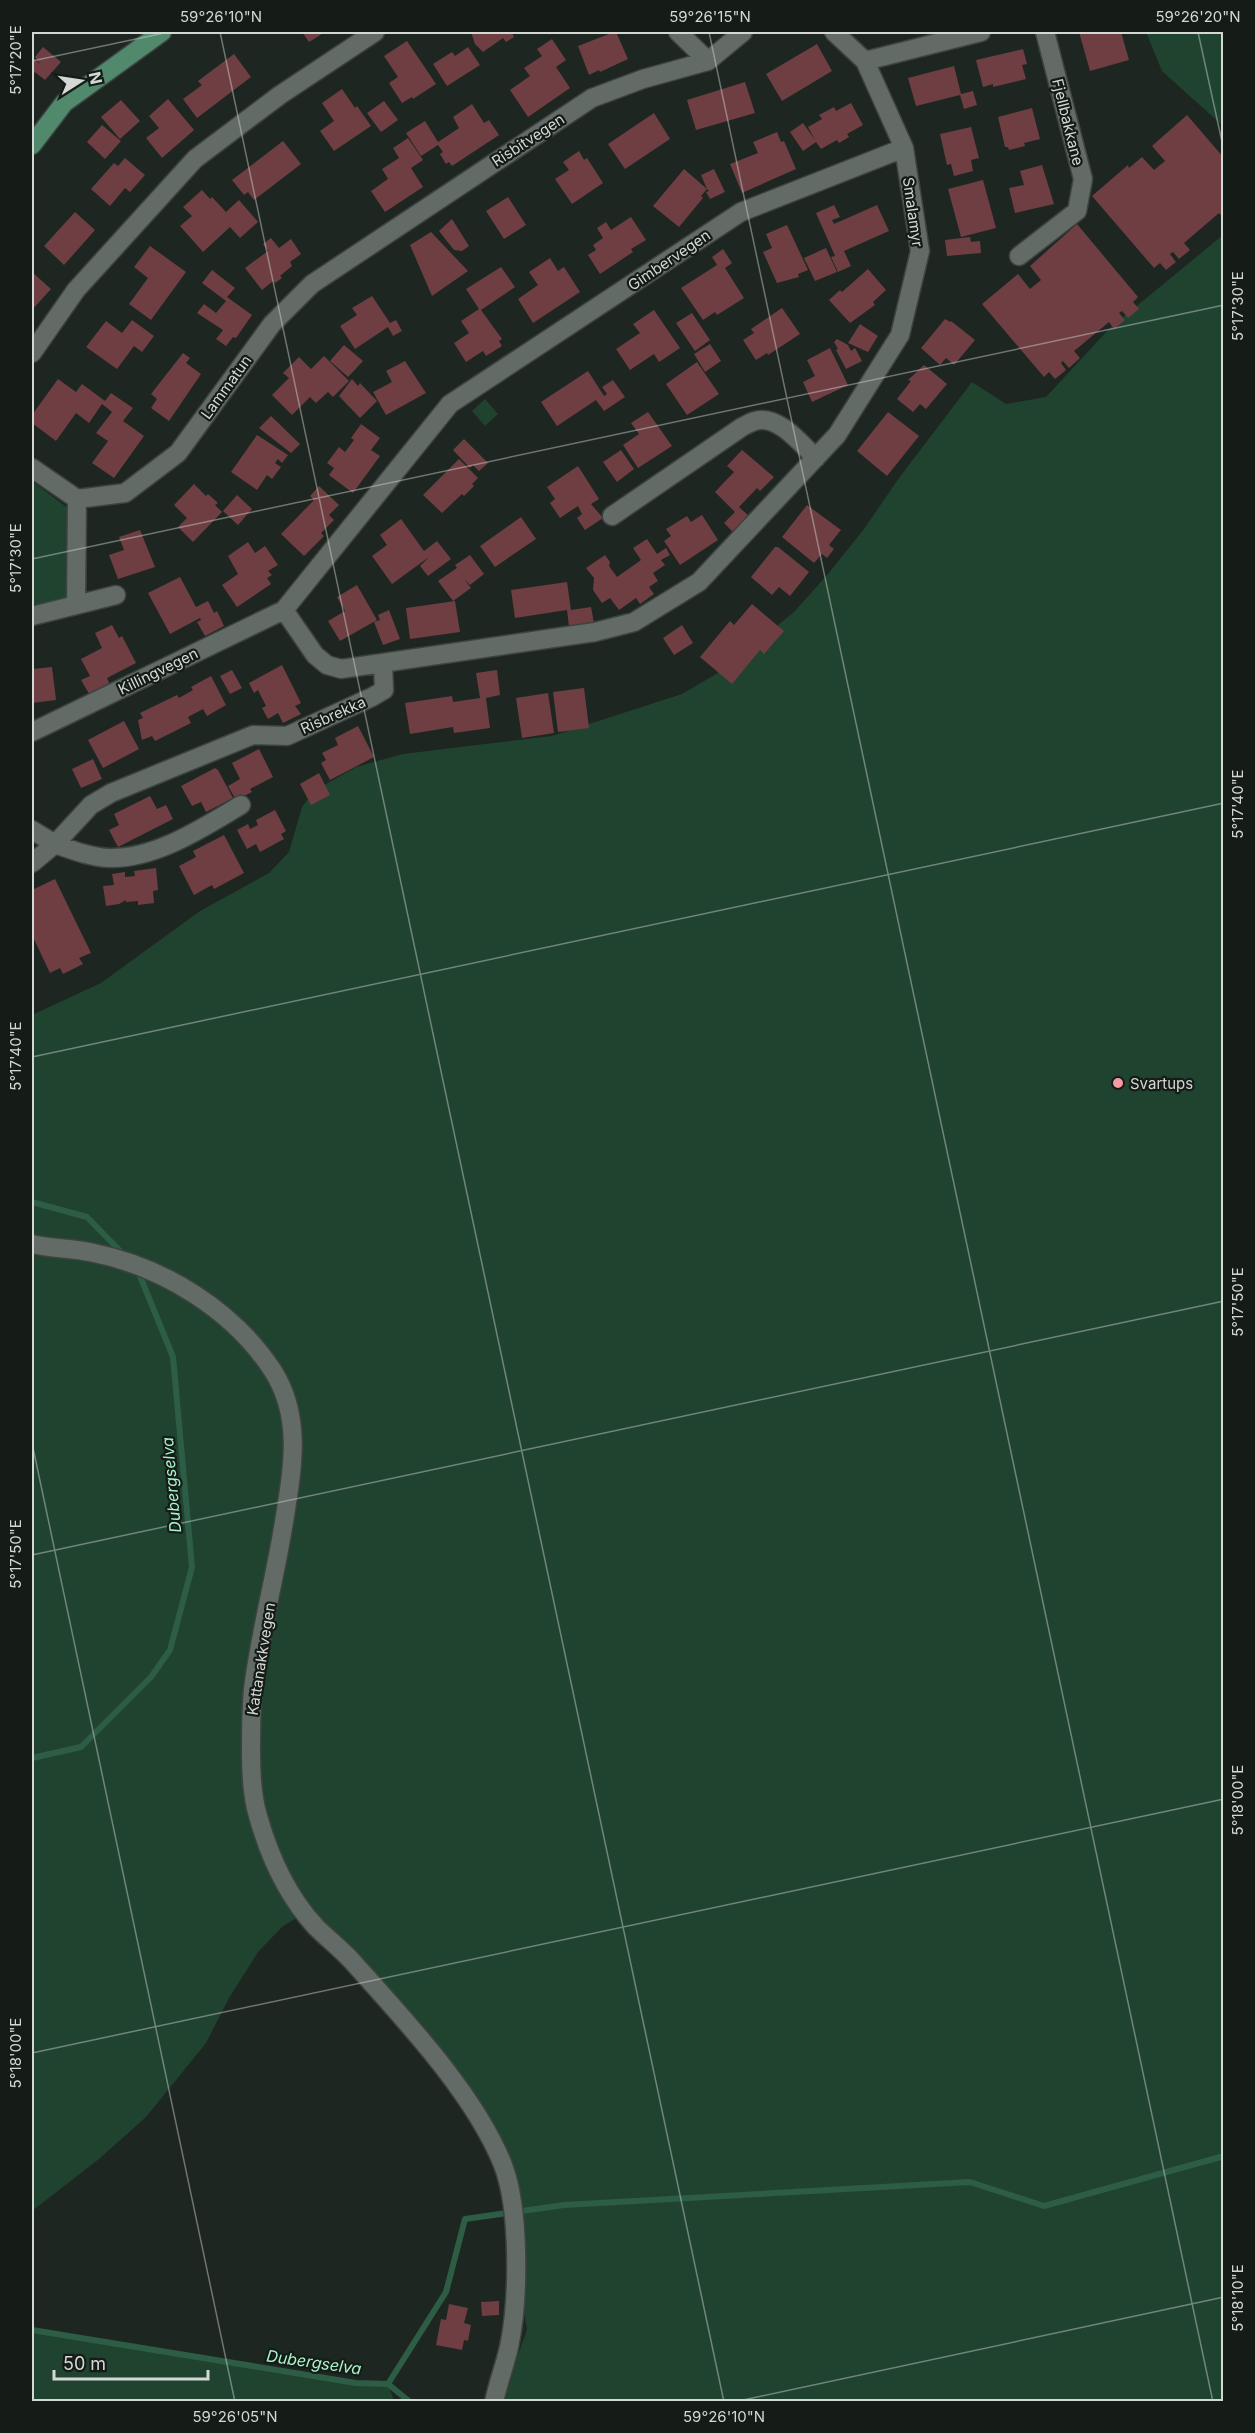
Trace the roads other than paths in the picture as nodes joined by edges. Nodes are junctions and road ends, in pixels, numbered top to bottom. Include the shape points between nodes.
1 (375, 32) edge
2 (678, 32) edge
3 (742, 32) edge
4 (834, 32) edge
5 (981, 32) edge
6 (1045, 32) edge
7 (152, 34) edge
8 (708, 61) junction
9 (866, 61) junction
10 (32, 145) edge
11 (904, 148) junction
12 (362, 249) joint
13 (1019, 256) dead end
14 (32, 353) edge
15 (450, 404) joint
16 (816, 458) junction
17 (32, 468) edge
18 (77, 499) junction
19 (612, 516) dead end
20 (116, 595) dead end
21 (76, 604) junction
22 (285, 610) junction
23 (32, 616) edge
24 (383, 664) junction
25 (32, 732) edge
26 (241, 805) dead end
27 (32, 830) edge
28 (55, 844) junction
29 (32, 863) edge
30 (32, 1244) edge
31 (494, 2402) edge

1 - 14 street via 280,95 195,159 76,290
2 - 8 street
3 - 8 street, Risbitvegen
4 - 9 street, Smalamyr
5 - 9 street
6 - 13 street, Fjellbakkane via 1083,179 1077,211
7 - 10 main road via 64,103
8 - 12 street, Risbitvegen via 592,98
9 - 11 street, Smalamyr
11 - 15 street, Gimbervegen via 741,212
11 - 16 street, Smalamyr via 920,251 900,335 837,435
12 - 18 street, Lammatun via 312,284 272,324 178,453 125,493
15 - 22 street, Killingvegen
16 - 19 street via 786,430 770,421 757,420
16 - 24 street, Smalamyr via 699,582 634,622
17 - 18 street
18 - 21 street
20 - 21 street
21 - 23 street
22 - 24 street via 315,655 327,665 341,669
22 - 25 street, Killingvegen
24 - 28 street, Risbrekka via 384,690 372,697 287,736 253,735 111,793 91,805
26 - 28 street via 152,851 110,858
27 - 28 street
28 - 29 street, Risbrekka
30 - 31 street, Kattanakkvegen via 98,1253 169,1279 235,1327 253,1345 279,1383 291,1418 294,1449 253,1689 251,1767 256,1812 271,1854 298,1906 439,2062 482,2121 505,2169 515,2226 515,2282 509,2346

